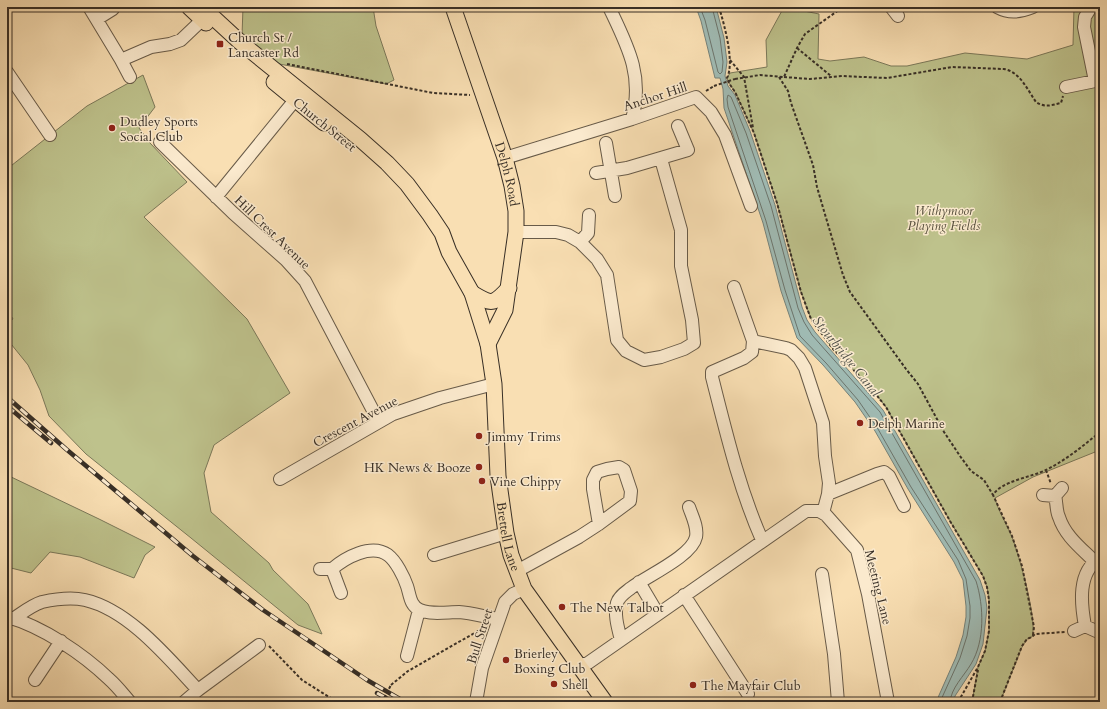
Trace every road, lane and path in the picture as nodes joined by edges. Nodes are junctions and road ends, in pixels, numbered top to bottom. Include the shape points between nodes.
1 (90, 7) edge
2 (189, 7) edge
3 (453, 7) edge
4 (609, 7) edge
5 (719, 7) edge
6 (844, 7) edge
7 (997, 7) edge
8 (1033, 7) edge
9 (1091, 7) edge
10 (113, 9) dead end
11 (202, 13) edge
12 (97, 19) junction
13 (797, 48) junction
14 (121, 60) junction
15 (730, 60) junction
16 (284, 63) dead end
17 (7, 72) edge
18 (130, 77) dead end
19 (744, 77) junction
20 (779, 77) junction
21 (784, 77) junction
22 (832, 77) junction
23 (714, 86) dead end
24 (1066, 87) joint
25 (483, 95) junction
26 (295, 100) junction
27 (632, 119) junction
28 (678, 126) dead end
29 (754, 133) junction
30 (50, 135) dead end
31 (160, 142) dead end
32 (606, 143) dead end
33 (505, 158) junction
34 (661, 159) junction
35 (611, 171) junction
36 (596, 173) dead end
37 (614, 196) dead end
38 (216, 197) junction
39 (751, 206) dead end
40 (589, 215) dead end
41 (516, 232) junction
42 (580, 242) junction
43 (449, 252) junction
44 (734, 287) dead end
45 (508, 292) junction
46 (472, 293) junction
47 (481, 321) junction
48 (753, 341) junction
49 (488, 344) junction
50 (494, 384) junction
51 (379, 422) junction
52 (1100, 432) edge
53 (1046, 470) junction
54 (280, 479) dead end
55 (1053, 493) joint
56 (828, 494) junction
57 (994, 495) junction
58 (904, 506) dead end
59 (689, 507) dead end
60 (823, 513) junction
61 (599, 524) junction
62 (506, 533) junction
63 (762, 540) junction
64 (434, 555) dead end
65 (1097, 560) edge
66 (517, 571) junction
67 (822, 574) dead end
68 (639, 582) junction
69 (524, 589) junction
70 (341, 593) dead end
71 (684, 595) junction
72 (419, 610) junction
73 (658, 614) junction
74 (10, 618) edge
75 (499, 619) junction
76 (1085, 626) junction
77 (1096, 631) dead end
78 (1074, 632) joint
79 (1033, 635) junction
80 (620, 640) junction
81 (61, 641) junction
82 (259, 645) joint
83 (407, 656) dead end
84 (579, 665) junction
85 (978, 668) junction
86 (35, 680) dead end
87 (198, 690) junction
88 (748, 694) dead end
89 (130, 702) edge
90 (184, 702) edge
91 (337, 702) edge
92 (382, 702) edge
93 (476, 702) edge
94 (605, 702) edge
95 (838, 702) edge
96 (888, 702) edge
97 (958, 702) edge
98 (972, 702) edge
99 (1000, 702) edge

1 - 12 street
2 - 11 main road, Church Street
3 - 25 main road, Delph Road
4 - 27 street via 634,66 637,88
5 - 15 path via 727,35
6 - 13 path via 808,31
7 - 8 street via 1021,12
9 - 24 street via 1085,17 1084,27 1095,81
10 - 12 street
11 - 14 street via 181,40 151,47
11 - 26 main road, Church Street
11 - 43 main road, Church Street via 387,163 407,184 430,215 442,233
12 - 14 street
13 - 21 path
13 - 22 path
14 - 18 street
15 - 19 path
15 - 29 path via 730,73 727,78 729,85 734,88
16 - 25 path via 433,93
17 - 30 street
19 - 20 path
19 - 23 path, bridge
19 - 29 path
20 - 21 path
20 - 57 path via 788,91 813,164 817,187 850,292 918,384 960,456 971,471 984,480
21 - 22 path
22 - 24 path via 887,78 952,67 1004,69 1017,75 1036,102 1043,106 1061,102
25 - 33 main road, Delph Road
26 - 38 street
26 - 43 main road, Church Street via 376,165
27 - 33 street, Anchor Hill
27 - 39 street, Anchor Hill via 696,97 711,112 725,135
28 - 34 street via 688,150
29 - 85 path via 811,318 833,349 886,407 983,576 989,600 989,631
31 - 38 street, Hill Crest Avenue
32 - 35 street
33 - 41 main road, Delph Road via 516,211
34 - 35 street
34 - 42 street via 682,230 681,266 694,343 661,357 644,360 626,351 617,340 607,275 597,259
35 - 36 street
35 - 37 street
38 - 51 street, Hill Crest Avenue via 286,260 305,282
40 - 42 street via 588,233
41 - 42 street via 556,232
41 - 45 main road, Delph Road
43 - 46 main road, Church Street
44 - 48 street
45 - 46 main road via 497,300 486,302
45 - 47 main road via 491,316
45 - 49 main road, Delph Road via 505,310
46 - 47 main road, Church Street
47 - 49 main road, Church Street
48 - 56 street via 791,350 805,368 822,418
48 - 63 street via 752,352 712,372 712,377 732,458
49 - 50 main road, Brettell Lane
50 - 51 street, Crescent Avenue via 427,402
50 - 62 main road, Brettell Lane via 498,476
51 - 54 street, Crescent Avenue
52 - 53 path via 1069,457
53 - 55 path
53 - 57 path via 1005,485
55 - 65 street via 1064,529
56 - 58 street via 884,472
56 - 60 street
57 - 79 path via 1022,566 1034,627
59 - 68 street via 696,531 694,543 679,559
60 - 63 street via 806,511
60 - 96 street, Meeting Lane via 857,550
61 - 61 street via 630,501 631,491 624,470 620,467 597,472 593,480
61 - 66 street
62 - 64 street
62 - 66 main road, Brettell Lane
63 - 71 street
65 - 76 street via 1087,571 1083,581
66 - 69 main road, Brettell Lane
67 - 95 street
68 - 73 street
68 - 80 street via 617,601
69 - 75 street, Bull Street via 513,594 505,602
69 - 84 main road, Brettell Lane
70 - 72 street via 326,569 353,555 377,552 388,555 400,570 412,603
71 - 73 street
71 - 88 street
72 - 75 street via 433,613 460,612
72 - 83 street
73 - 80 street
74 - 81 street
74 - 87 street via 41,603 64,598 84,600 108,608 145,634
75 - 92 path, bridge via 408,671 391,685
75 - 93 street, Bull Street via 482,668
76 - 77 street
76 - 78 street
78 - 79 path
79 - 99 path via 1022,646
80 - 84 street via 588,663
81 - 86 street
81 - 89 street via 109,679
82 - 87 street
82 - 91 path via 267,645 302,680
84 - 94 main road, Brettell Lane
85 - 97 path
85 - 98 path
87 - 90 street

